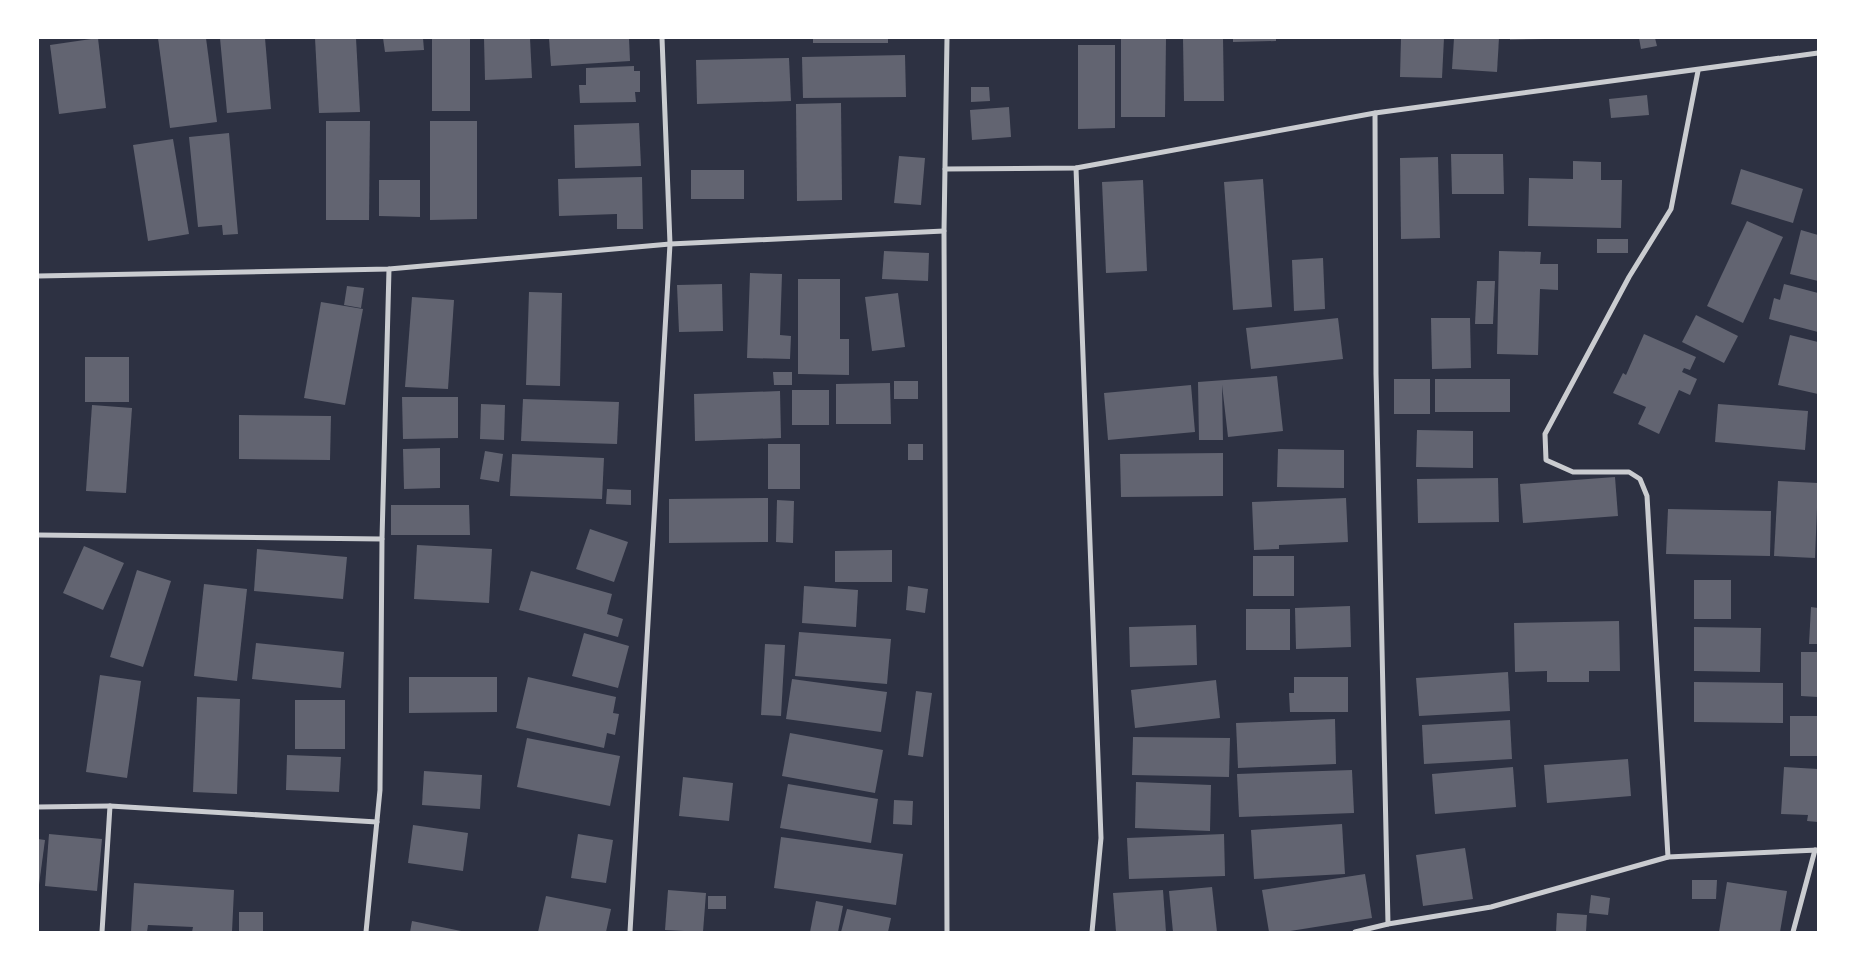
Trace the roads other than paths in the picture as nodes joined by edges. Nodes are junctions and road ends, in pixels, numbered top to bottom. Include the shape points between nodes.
1 (662, 38) edge
2 (947, 38) edge
3 (1818, 53) edge
4 (1698, 71) junction
5 (1375, 113) junction
6 (1076, 168) junction
7 (946, 169) junction
8 (944, 231) junction
9 (670, 244) junction
10 (389, 269) junction
11 (38, 276) edge
12 (38, 535) edge
13 (382, 538) junction
14 (110, 806) junction
15 (38, 807) edge
16 (377, 822) junction
17 (1817, 850) edge
18 (1668, 857) junction
19 (1388, 924) junction
20 (102, 932) edge
21 (366, 932) edge
22 (630, 932) edge
23 (947, 932) edge
24 (1092, 932) edge
25 (1355, 932) edge
26 (1793, 932) edge

1 - 9 street
2 - 7 street
3 - 4 street
4 - 5 street
4 - 18 street via 1671,209 1629,277 1545,434 1546,460 1573,472 1629,472 1640,479 1647,496
5 - 6 street
5 - 19 street via 1376,374
6 - 7 street
6 - 24 street via 1101,838
7 - 8 street
8 - 9 street
8 - 23 street
9 - 10 street
9 - 22 street
10 - 11 street
10 - 13 street
12 - 13 street
13 - 16 street
14 - 15 street
14 - 16 street
14 - 20 street
16 - 21 street
17 - 18 street
17 - 26 street
18 - 19 street via 1490,907
19 - 25 street

